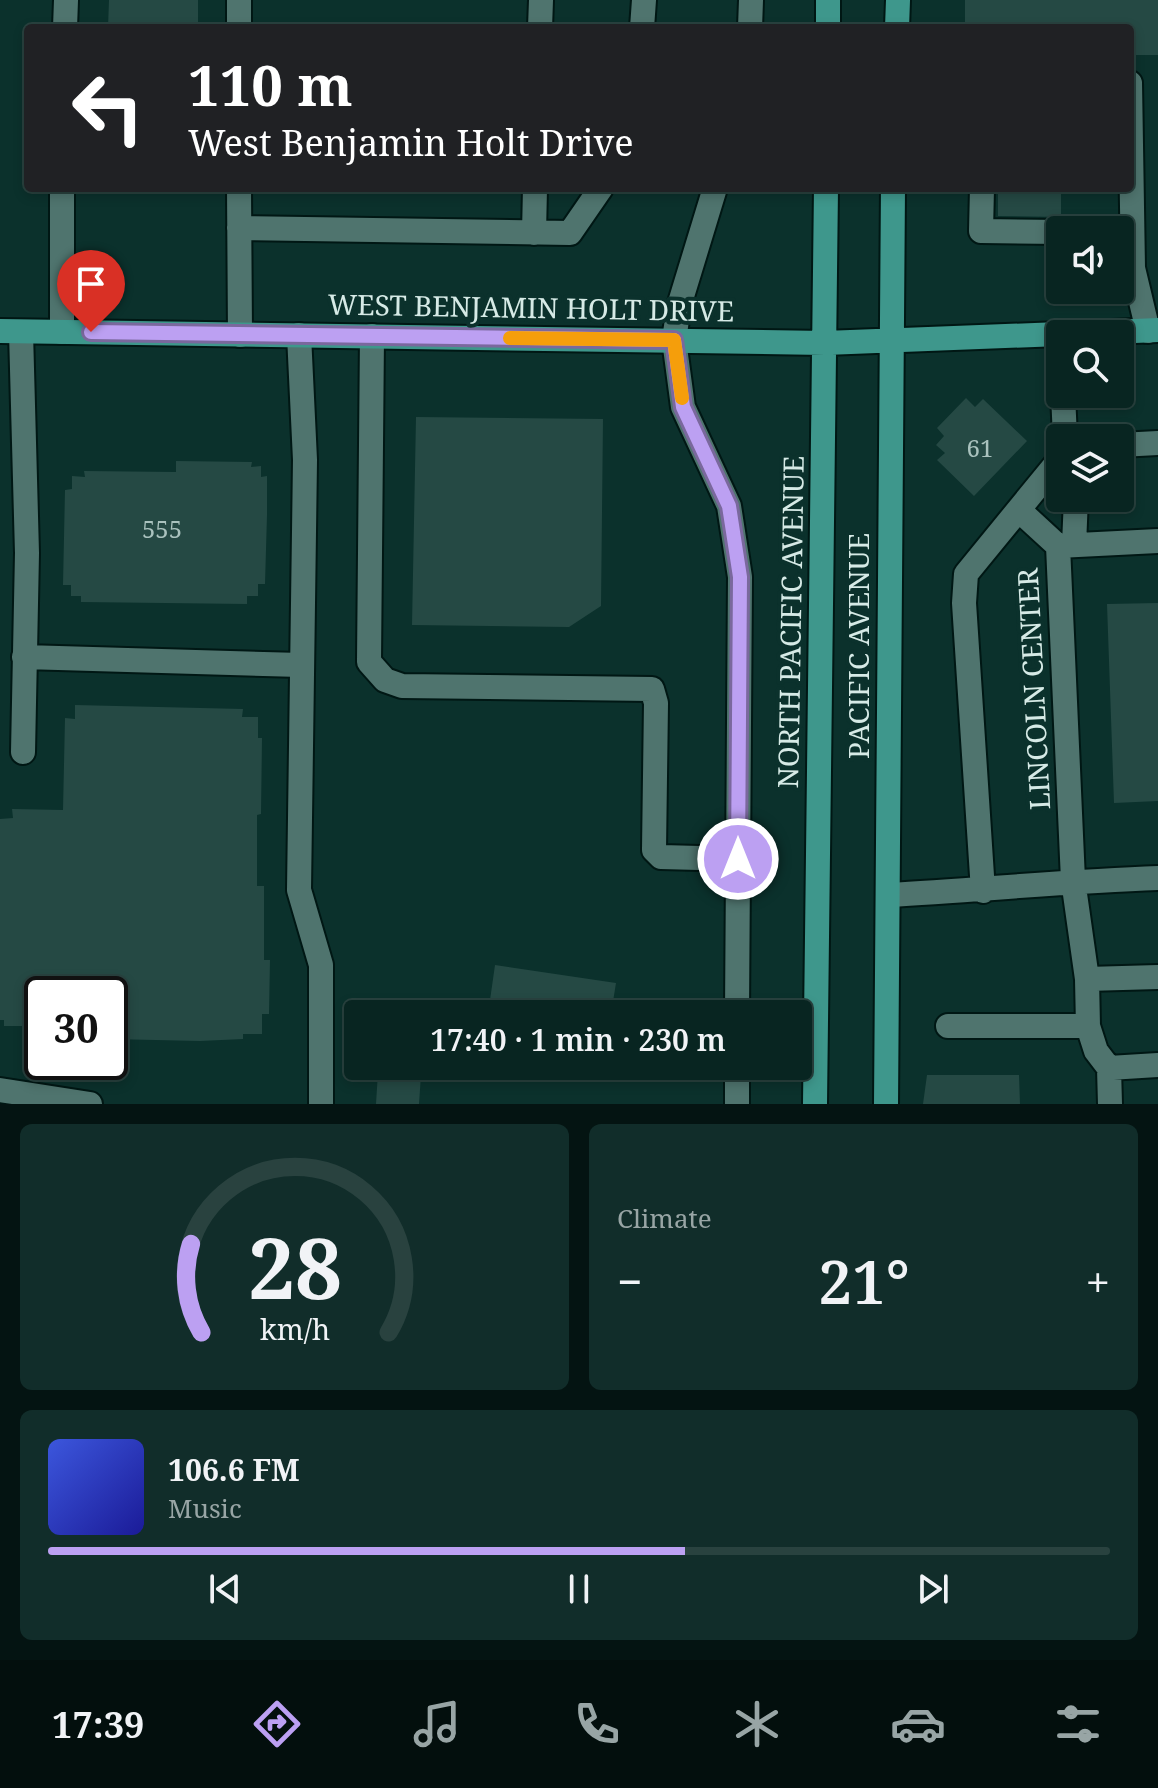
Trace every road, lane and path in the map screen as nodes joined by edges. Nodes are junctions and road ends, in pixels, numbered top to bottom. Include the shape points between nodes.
1 (66, 0) edge
2 (239, 0) edge
3 (541, 0) edge
4 (644, 0) edge
5 (751, 0) edge
6 (828, 0) edge
7 (898, 0) edge
8 (65, 24) edge
9 (239, 24) edge
10 (540, 24) edge
11 (642, 24) edge
12 (750, 24) edge
13 (828, 24) edge
14 (897, 24) edge
15 (62, 192) edge
16 (239, 192) edge
17 (535, 192) edge
18 (598, 192) edge
19 (714, 192) edge
20 (826, 192) edge
21 (893, 192) edge
22 (982, 192) edge
23 (1127, 192) edge
24 (1126, 216) edge
25 (239, 228) junction
26 (1046, 232) edge
27 (534, 233) junction
28 (1134, 271) edge
29 (1153, 330) edge
30 (10, 332) edge
31 (62, 332) junction
32 (240, 335) junction
33 (299, 335) junction
34 (372, 336) junction
35 (1046, 337) edge
36 (674, 340) junction
37 (825, 343) junction
38 (890, 343) junction
39 (1158, 443) edge
40 (1134, 444) edge
41 (1046, 477) edge
42 (1020, 511) junction
43 (1073, 512) edge
44 (1158, 541) edge
45 (1066, 546) junction
46 (24, 657) junction
47 (301, 665) junction
48 (23, 752) dead end
49 (738, 859) junction
50 (1158, 878) edge
51 (1073, 880) junction
52 (983, 891) junction
53 (889, 895) junction
54 (1158, 977) edge
55 (1087, 979) junction
56 (737, 1000) edge
57 (948, 1026) dead end
58 (1088, 1026) junction
59 (1158, 1065) edge
60 (1109, 1068) junction
61 (737, 1080) edge
62 (0, 1090) edge
63 (90, 1104) edge
64 (321, 1104) edge
65 (737, 1104) edge
66 (815, 1104) edge
67 (886, 1104) edge
68 (1110, 1104) edge

1 - 8 street
2 - 9 street
3 - 10 street
4 - 11 street
5 - 12 street
6 - 13 main road
7 - 14 main road
15 - 31 street
16 - 25 street
17 - 27 street
18 - 27 street via 570,233
19 - 36 street
20 - 37 main road, NORTH PACIFIC AVENUE
21 - 38 main road, PACIFIC AVENUE
22 - 26 street via 981,231
23 - 24 street
25 - 27 street
25 - 32 street
28 - 29 street
30 - 31 main road, WEST BENJAMIN HOLT DRIVE
30 - 46 street via 27,553
31 - 32 main road, WEST BENJAMIN HOLT DRIVE
32 - 33 main road, WEST BENJAMIN HOLT DRIVE
33 - 34 main road, WEST BENJAMIN HOLT DRIVE
33 - 47 street via 305,460
34 - 36 main road, WEST BENJAMIN HOLT DRIVE
34 - 49 street via 369,662 385,680 402,686 652,689 654,850 661,857
35 - 38 main road, WEST BENJAMIN HOLT DRIVE
36 - 37 main road, WEST BENJAMIN HOLT DRIVE
36 - 49 street via 683,407 729,506 740,577
37 - 38 main road, WEST BENJAMIN HOLT DRIVE
37 - 66 main road, NORTH PACIFIC AVENUE
38 - 53 main road, PACIFIC AVENUE
39 - 40 street
41 - 42 street
42 - 45 street
42 - 52 street via 966,574
43 - 45 street
44 - 45 street, LINCOLN CENTER
45 - 51 street, LINCOLN CENTER
46 - 47 street
46 - 48 street
47 - 64 street via 299,890 321,965
49 - 56 street
50 - 51 street
51 - 52 street
51 - 55 street, LINCOLN CENTER
52 - 53 street
53 - 67 main road, PACIFIC AVENUE
54 - 55 street
55 - 58 street, LINCOLN CENTER
57 - 58 street
58 - 60 street, LINCOLN CENTER via 1096,1051
59 - 60 street
60 - 68 street
61 - 65 street
62 - 63 street

